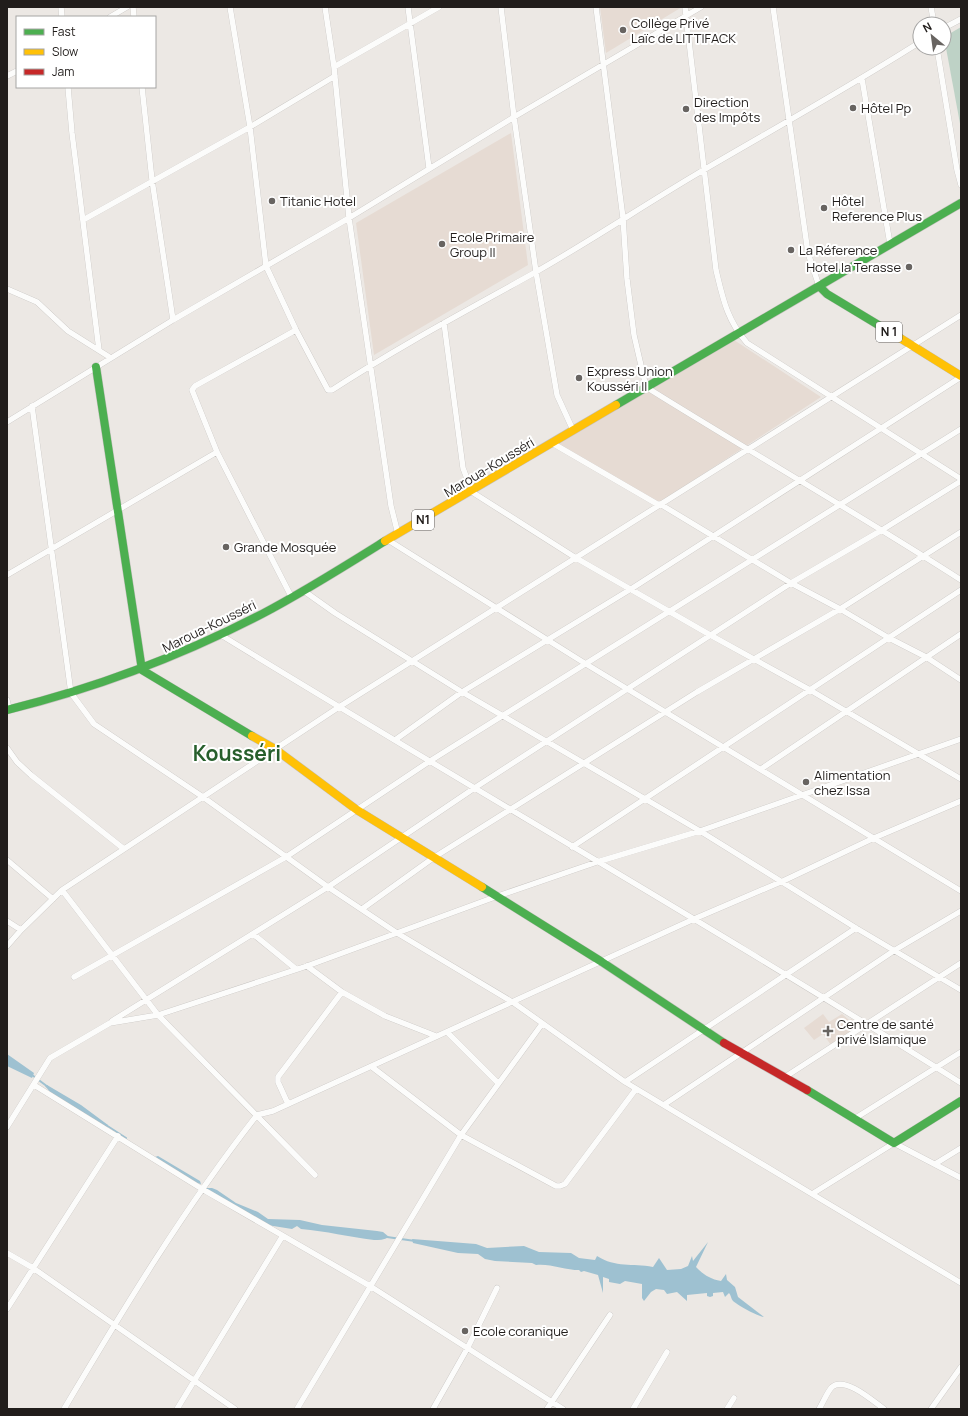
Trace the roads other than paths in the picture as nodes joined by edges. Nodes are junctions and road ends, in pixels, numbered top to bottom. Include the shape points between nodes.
1 (127, 7) edge
2 (230, 7) edge
3 (325, 7) edge
4 (408, 7) edge
5 (439, 7) edge
6 (501, 7) edge
7 (596, 7) edge
8 (685, 7) edge
9 (701, 7) edge
10 (773, 7) edge
11 (112, 16) edge
12 (686, 16) junction
13 (961, 19) edge
14 (410, 24) junction
15 (952, 24) edge
16 (912, 47) edge
17 (939, 56) edge
18 (602, 64) junction
19 (334, 67) junction
20 (16, 72) edge
21 (7, 76) edge
22 (335, 76) junction
23 (862, 79) junction
24 (68, 88) edge
25 (142, 88) edge
26 (514, 117) junction
27 (789, 120) junction
28 (250, 127) junction
29 (429, 168) junction
30 (705, 170) junction
31 (152, 180) junction
32 (961, 185) edge
33 (961, 203) edge
34 (349, 218) junction
35 (623, 218) junction
36 (83, 220) junction
37 (890, 244) junction
38 (266, 266) junction
39 (536, 272) junction
40 (819, 286) junction
41 (7, 289) edge
42 (961, 315) edge
43 (173, 320) junction
44 (444, 323) junction
45 (296, 330) junction
46 (739, 333) junction
47 (912, 346) junction
48 (99, 350) junction
49 (111, 358) junction
50 (370, 365) junction
51 (96, 367) junction
52 (961, 377) edge
53 (646, 387) junction
54 (831, 397) junction
55 (32, 406) junction
56 (7, 422) edge
57 (881, 429) junction
58 (961, 429) edge
59 (573, 430) junction
60 (552, 443) junction
61 (747, 450) junction
62 (217, 452) junction
63 (922, 455) junction
64 (800, 480) junction
65 (961, 480) edge
66 (472, 492) junction
67 (660, 504) junction
68 (841, 505) junction
69 (119, 509) junction
70 (882, 530) junction
71 (961, 532) edge
72 (398, 534) junction
73 (712, 536) junction
74 (388, 540) junction
75 (51, 549) junction
76 (923, 555) junction
77 (576, 558) junction
78 (752, 559) junction
79 (7, 575) edge
80 (961, 580) edge
81 (791, 584) junction
82 (631, 589) junction
83 (961, 590) edge
84 (304, 591) junction
85 (292, 598) junction
86 (496, 608) junction
87 (840, 609) junction
88 (669, 612) junction
89 (961, 634) edge
90 (221, 635) junction
91 (712, 636) junction
92 (889, 638) junction
93 (547, 640) junction
94 (926, 657) junction
95 (754, 660) junction
96 (412, 661) junction
97 (586, 664) junction
98 (142, 670) junction
99 (960, 677) edge
100 (630, 689) junction
101 (810, 690) junction
102 (462, 692) junction
103 (71, 693) junction
104 (7, 700) edge
105 (339, 707) junction
106 (8, 709) edge
107 (666, 712) junction
108 (848, 712) junction
109 (504, 715) junction
110 (395, 740) junction
111 (961, 740) edge
112 (547, 741) junction
113 (723, 747) junction
114 (7, 748) edge
115 (275, 750) junction
116 (918, 754) junction
117 (430, 761) junction
118 (585, 763) junction
119 (760, 769) junction
120 (961, 779) edge
121 (476, 787) junction
122 (804, 795) junction
123 (203, 797) junction
124 (645, 799) junction
125 (961, 801) edge
126 (511, 809) junction
127 (357, 810) junction
128 (700, 831) junction
129 (401, 837) junction
130 (874, 838) junction
131 (572, 847) junction
132 (124, 849) junction
133 (286, 857) junction
134 (433, 858) junction
135 (7, 860) edge
136 (597, 862) junction
137 (783, 881) junction
138 (328, 887) junction
139 (62, 890) junction
140 (961, 891) edge
141 (495, 897) junction
142 (53, 899) junction
143 (362, 909) junction
144 (961, 911) edge
145 (694, 919) junction
146 (7, 921) edge
147 (856, 928) junction
148 (20, 930) junction
149 (397, 933) junction
150 (253, 934) junction
151 (7, 946) edge
152 (895, 950) junction
153 (112, 956) junction
154 (602, 962) junction
155 (961, 963) edge
156 (307, 966) junction
157 (296, 969) junction
158 (786, 976) junction
159 (74, 977) dead end
160 (939, 977) junction
161 (961, 990) edge
162 (342, 992) junction
163 (823, 998) junction
164 (146, 1000) junction
165 (514, 1003) junction
166 (158, 1015) junction
167 (110, 1022) junction
168 (542, 1024) junction
169 (865, 1024) junction
170 (703, 1031) junction
171 (447, 1032) junction
172 (436, 1036) junction
173 (961, 1052) edge
174 (740, 1053) junction
175 (372, 1067) junction
176 (936, 1067) junction
177 (785, 1077) junction
178 (625, 1082) junction
179 (498, 1083) junction
180 (961, 1083) edge
181 (34, 1084) junction
182 (636, 1089) junction
183 (961, 1101) edge
184 (288, 1104) junction
185 (665, 1104) junction
186 (257, 1115) junction
187 (854, 1119) junction
188 (7, 1127) edge
189 (461, 1134) junction
190 (118, 1136) junction
191 (894, 1144) junction
192 (961, 1148) edge
193 (935, 1164) junction
194 (315, 1175) dead end
195 (961, 1178) edge
196 (202, 1189) junction
197 (812, 1194) junction
198 (282, 1237) junction
199 (7, 1253) edge
200 (33, 1268) junction
201 (961, 1283) edge
202 (370, 1286) junction
203 (497, 1288) dead end
204 (7, 1309) edge
205 (610, 1315) dead end
206 (114, 1326) junction
207 (467, 1349) junction
208 (667, 1352) dead end
209 (961, 1367) edge
210 (194, 1380) junction
211 (734, 1398) dead end
212 (551, 1402) junction
213 (64, 1409) edge
214 (177, 1409) edge
215 (235, 1409) edge
216 (297, 1409) edge
217 (433, 1409) edge
218 (547, 1409) edge
219 (563, 1409) edge
220 (633, 1409) edge
221 (727, 1409) edge
222 (819, 1409) edge
223 (884, 1409) edge
224 (931, 1409) edge

1 - 11 street
2 - 28 street
3 - 19 street
4 - 14 street
5 - 14 street
6 - 26 street
7 - 18 street
8 - 12 street
9 - 12 street
10 - 27 street
12 - 18 street
12 - 30 street
13 - 15 street
14 - 19 street
14 - 29 street
16 - 23 street
17 - 32 street
18 - 26 street
18 - 35 street
19 - 22 street
20 - 21 street
22 - 28 street
22 - 34 street
23 - 27 street
23 - 37 street
24 - 36 street
25 - 31 street
26 - 29 street
26 - 39 street
27 - 30 street
27 - 40 street via 808,253
28 - 31 street
28 - 38 street
29 - 34 street
30 - 35 street
30 - 46 street via 716,270 725,309
31 - 36 street
31 - 43 street
33 - 37 main road, Maroua-Kousséri
34 - 38 street
34 - 50 street
35 - 39 street
35 - 53 street via 634,334
36 - 48 street
37 - 40 main road, Maroua-Kousséri
38 - 43 street
38 - 45 street
39 - 44 street
39 - 59 street via 557,395
40 - 46 main road, Maroua-Kousséri / N1
40 - 47 main road, N 1 via 827,294
41 - 48 street via 37,302 68,332
42 - 47 street
43 - 49 street
44 - 50 street
44 - 66 street via 463,468
45 - 50 street via 328,390 332,390
45 - 62 street via 192,388 192,394
46 - 53 main road, Maroua-Kousséri / N1
46 - 54 street via 747,343
47 - 52 main road, N 1
47 - 54 street
48 - 49 street
49 - 51 street
50 - 72 street via 391,506
51 - 55 street
51 - 69 main road
52 - 57 street
53 - 59 main road, Maroua-Kousséri / N1
53 - 61 street
54 - 57 street
54 - 61 street
55 - 56 street
55 - 75 street
57 - 63 street
57 - 64 street
58 - 63 street
59 - 60 main road, Maroua-Kousséri / N1
60 - 66 main road, Maroua-Kousséri / N1
60 - 67 street
61 - 64 street
61 - 67 street
62 - 69 street
62 - 85 street
63 - 65 street
63 - 68 street
64 - 68 street
64 - 73 street
65 - 70 street
66 - 72 main road, Maroua-Kousséri / N1
66 - 77 street
67 - 73 street
67 - 77 street
68 - 70 street
68 - 78 street
69 - 75 street
69 - 98 main road
70 - 76 street
70 - 81 street
71 - 76 street
72 - 74 main road, Maroua-Kousséri / N1
73 - 78 street
73 - 82 street
74 - 84 main road, Maroua-Kousséri / N1
74 - 86 street
75 - 79 street
75 - 103 street
76 - 80 street
76 - 87 street
77 - 82 street
77 - 86 street
78 - 81 street
78 - 88 street
81 - 87 street
81 - 91 street
82 - 88 street
82 - 93 street
83 - 92 street
84 - 85 main road, Maroua-Kousséri / N1
84 - 96 street
85 - 90 main road, Maroua-Kousséri / N1
86 - 93 street
86 - 96 street
87 - 92 street
87 - 95 street
88 - 91 street
88 - 97 street
89 - 94 street
90 - 98 main road, Maroua-Kousséri / N1
90 - 105 street
91 - 95 street
91 - 100 street
92 - 94 street
92 - 101 street
93 - 97 street
93 - 102 street
94 - 99 street
94 - 108 street
95 - 101 street
95 - 107 street
96 - 102 street
96 - 105 street
97 - 100 street
97 - 109 street
98 - 103 main road, Maroua-Kousséri / N1
98 - 115 main road
100 - 107 street
100 - 112 street
101 - 108 street
101 - 113 street
102 - 109 street
102 - 110 street
103 - 106 main road, Maroua-Kousséri / N1
103 - 123 street via 94,724
104 - 106 street
105 - 110 street
105 - 115 street
107 - 113 street
107 - 118 street
108 - 116 street
108 - 119 street
109 - 112 street
109 - 117 street
110 - 117 street
111 - 116 street
112 - 118 street
112 - 121 street
113 - 119 street
113 - 124 street
114 - 132 street via 31,775
115 - 123 street
115 - 127 main road
116 - 120 street
116 - 122 street
117 - 121 street
117 - 127 street
118 - 124 street
118 - 126 street
119 - 122 street
121 - 126 street
121 - 129 street
122 - 128 street
122 - 130 street
123 - 132 street
123 - 133 street
124 - 128 street
124 - 131 street
125 - 130 street
126 - 131 street
126 - 134 street
127 - 129 main road
127 - 133 street
128 - 136 street
128 - 137 street
129 - 134 main road
129 - 138 street
130 - 137 street
130 - 140 street
131 - 136 street
132 - 139 street
133 - 138 street
133 - 153 street
134 - 141 main road
134 - 143 street
135 - 142 street
136 - 141 street
136 - 145 street
137 - 145 street
137 - 147 street
138 - 143 street
138 - 150 street
139 - 142 street
139 - 153 street
141 - 149 street
141 - 154 main road
142 - 148 street
143 - 149 street
144 - 152 street
145 - 154 street
145 - 158 street
146 - 148 street
147 - 152 street
147 - 158 street
148 - 151 street
149 - 156 street
149 - 165 street
150 - 157 street
150 - 164 street
152 - 160 street
152 - 163 street
153 - 159 street
153 - 164 street
154 - 165 street
154 - 170 main road
155 - 160 street
156 - 157 street
156 - 162 street
157 - 166 street
158 - 163 street
158 - 170 street
160 - 161 street
160 - 169 street
162 - 172 street via 393,1021
162 - 184 street via 278,1077
163 - 169 street
163 - 174 street
164 - 166 street
164 - 167 street
165 - 168 street
165 - 171 street
166 - 167 street
166 - 186 street
167 - 181 street via 50,1058
168 - 178 street
168 - 179 street
169 - 176 street
169 - 177 street
170 - 174 main road
170 - 178 street
171 - 172 street
171 - 179 street
172 - 175 street
173 - 176 street
174 - 177 main road
174 - 185 street
175 - 184 street
175 - 189 street
176 - 180 street
176 - 187 street
177 - 187 main road
178 - 182 street
179 - 189 street
181 - 188 street
181 - 190 street
182 - 185 street
182 - 189 street via 565,1184 560,1186
183 - 191 main road
184 - 186 street
185 - 197 street
186 - 194 street
186 - 196 street
187 - 191 main road
189 - 202 street
190 - 196 street
190 - 200 street
191 - 193 street
191 - 197 street
192 - 193 street
193 - 195 street
196 - 198 street
196 - 206 street
197 - 201 street
198 - 202 street
198 - 210 street
199 - 200 street
200 - 204 street
200 - 206 street
202 - 207 street
202 - 216 street
203 - 207 street
205 - 212 street
206 - 210 street
206 - 213 street
207 - 212 street
207 - 217 street
208 - 220 street
209 - 224 street
210 - 214 street
210 - 215 street
211 - 221 street
212 - 218 street
212 - 219 street
222 - 223 street via 832,1387 838,1384 848,1385

